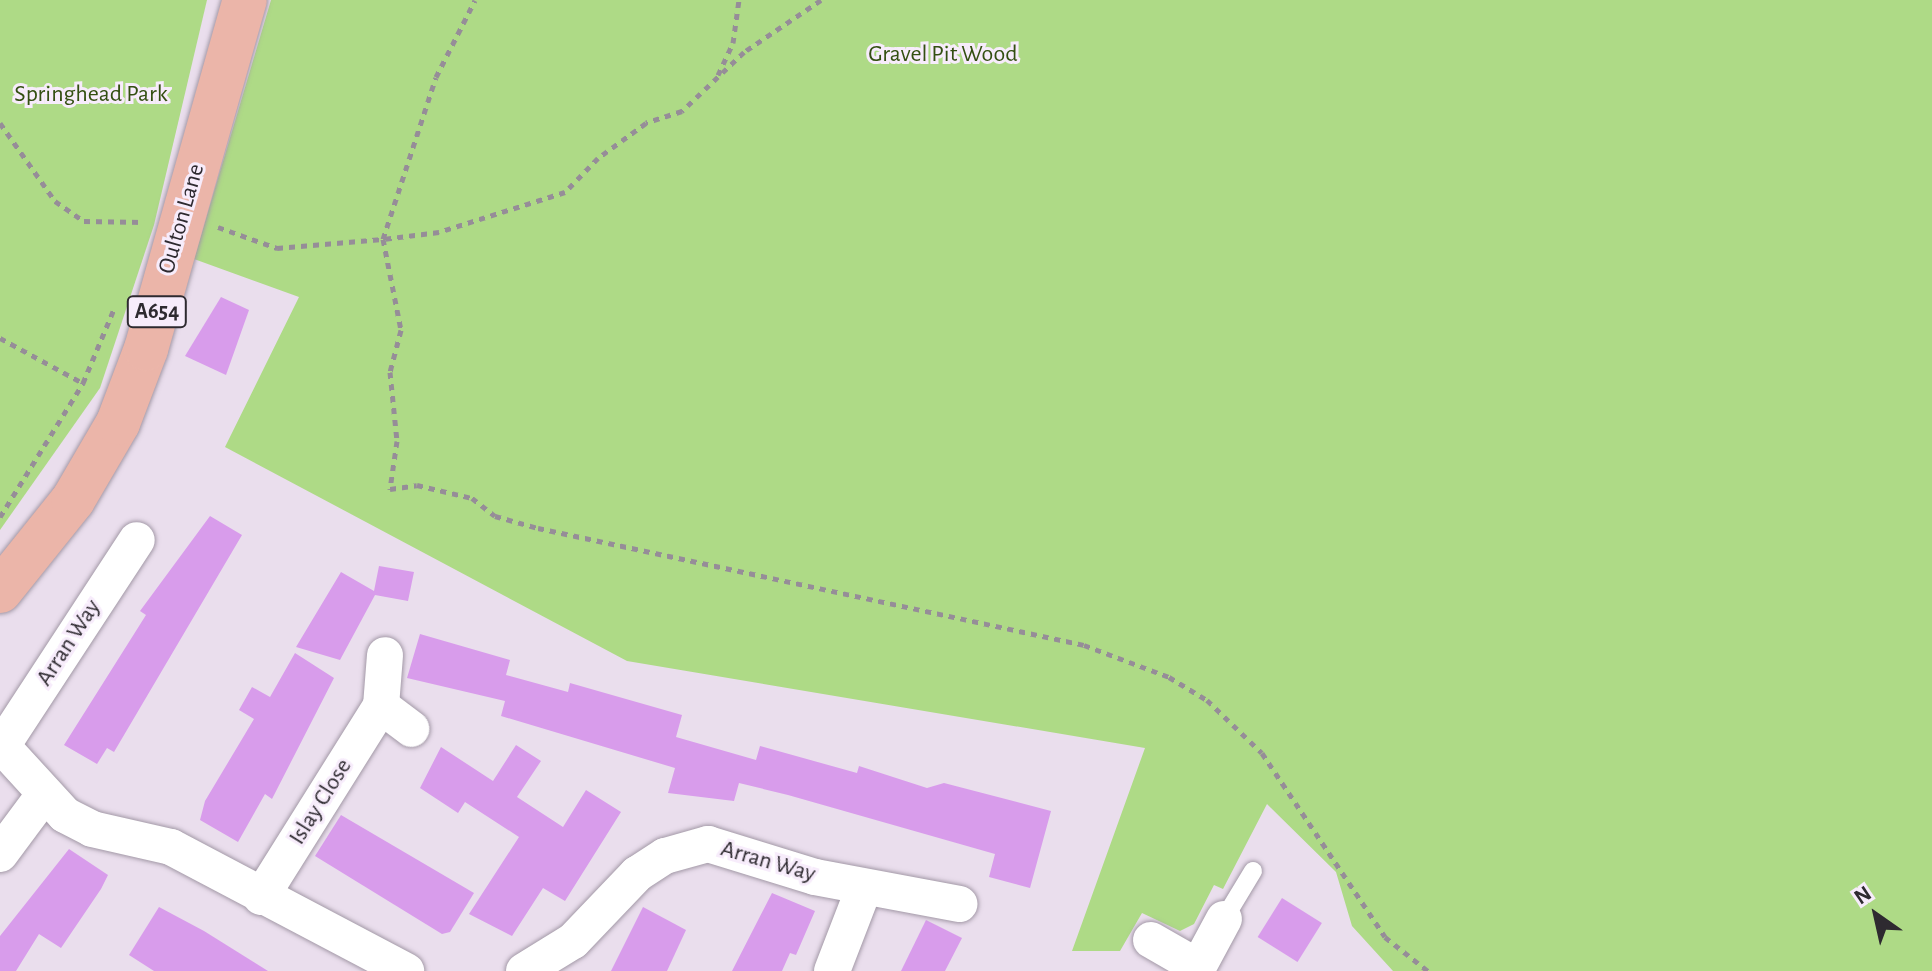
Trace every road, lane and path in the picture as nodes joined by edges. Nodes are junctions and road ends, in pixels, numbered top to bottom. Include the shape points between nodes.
1 (245, 0) edge
2 (475, 0) edge
3 (739, 0) edge
4 (821, 0) edge
5 (716, 79) junction
6 (0, 123) edge
7 (162, 230) junction
8 (383, 239) junction
9 (120, 295) dead end
10 (0, 338) edge
11 (83, 383) junction
12 (0, 517) edge
13 (137, 540) dead end
14 (0, 591) edge
15 (385, 655) dead end
16 (381, 706) junction
17 (411, 729) dead end
18 (1, 745) edge
19 (43, 796) junction
20 (0, 854) edge
21 (1253, 871) dead end
22 (864, 888) junction
23 (261, 897) junction
24 (959, 904) dead end
25 (1224, 919) joint
26 (1151, 940) dead end
27 (1197, 969) edge
28 (406, 971) edge
29 (524, 971) edge
30 (832, 971) edge
31 (1428, 971) edge

1 - 7 main road, Oulton Lane / A654
2 - 8 path via 436,77
3 - 5 path via 733,43
4 - 5 path
5 - 8 path via 682,111 646,123 598,158 565,192 439,232
6 - 7 path via 55,201 84,221 150,222
7 - 8 path via 233,228 277,248
7 - 14 main road, Oulton Lane / A654 via 118,423 73,500
8 - 31 path via 401,330 390,372 397,441 390,489 417,485 472,498 495,516 538,528 1084,645 1169,677 1207,700 1262,753 1385,937
9 - 11 path
10 - 11 path
11 - 12 path
13 - 18 street, Arran Way
15 - 16 street, Islay Close
16 - 17 street
16 - 23 street, Islay Close
18 - 19 street, Arran Way
19 - 20 street
19 - 23 street, Arran Way via 92,829 171,847
21 - 25 lane
22 - 24 street, Arran Way
22 - 29 street, Arran Way via 708,844 665,856 637,874 573,941
22 - 30 street
23 - 28 street, Arran Way
25 - 27 street
26 - 27 street

